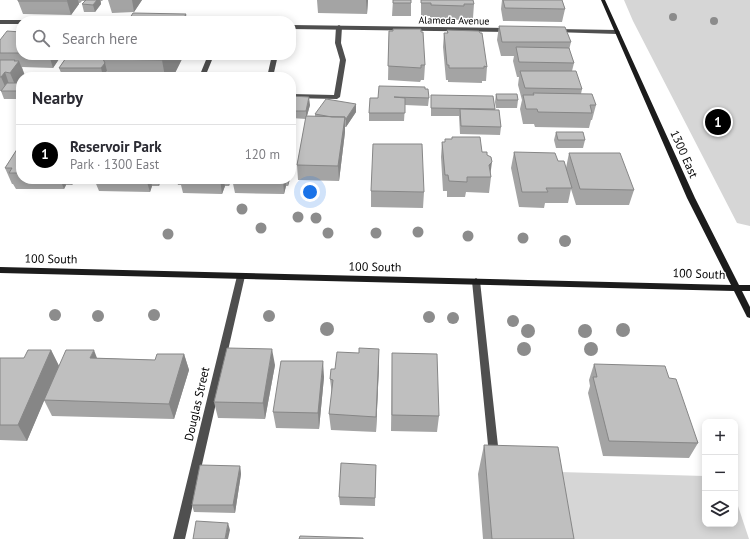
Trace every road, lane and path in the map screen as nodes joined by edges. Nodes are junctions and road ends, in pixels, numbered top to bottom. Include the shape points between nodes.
1 (603, 0) edge
2 (0, 22) edge
3 (16, 22) edge
4 (296, 27) edge
5 (339, 28) junction
6 (515, 30) edge
7 (547, 31) edge
8 (617, 32) junction
9 (210, 60) edge
10 (274, 60) edge
11 (204, 72) edge
12 (271, 72) edge
13 (296, 96) edge
14 (0, 270) edge
15 (241, 276) junction
16 (476, 281) junction
17 (736, 287) junction
18 (750, 288) edge
19 (750, 315) edge
20 (494, 459) edge
21 (179, 539) edge

1 - 8 main road, 1300 East
2 - 3 street
4 - 5 street, Alameda Avenue
5 - 6 street, Alameda Avenue
5 - 13 street via 338,43 343,60 338,97
7 - 8 street
8 - 17 main road, 1300 East via 691,198
9 - 11 street
10 - 12 street
14 - 15 main road, 100 South
15 - 16 main road, 100 South
15 - 21 street, Douglas Street
16 - 17 main road, 100 South
16 - 20 street
17 - 18 main road, 100 South
17 - 19 main road, 1300 East

